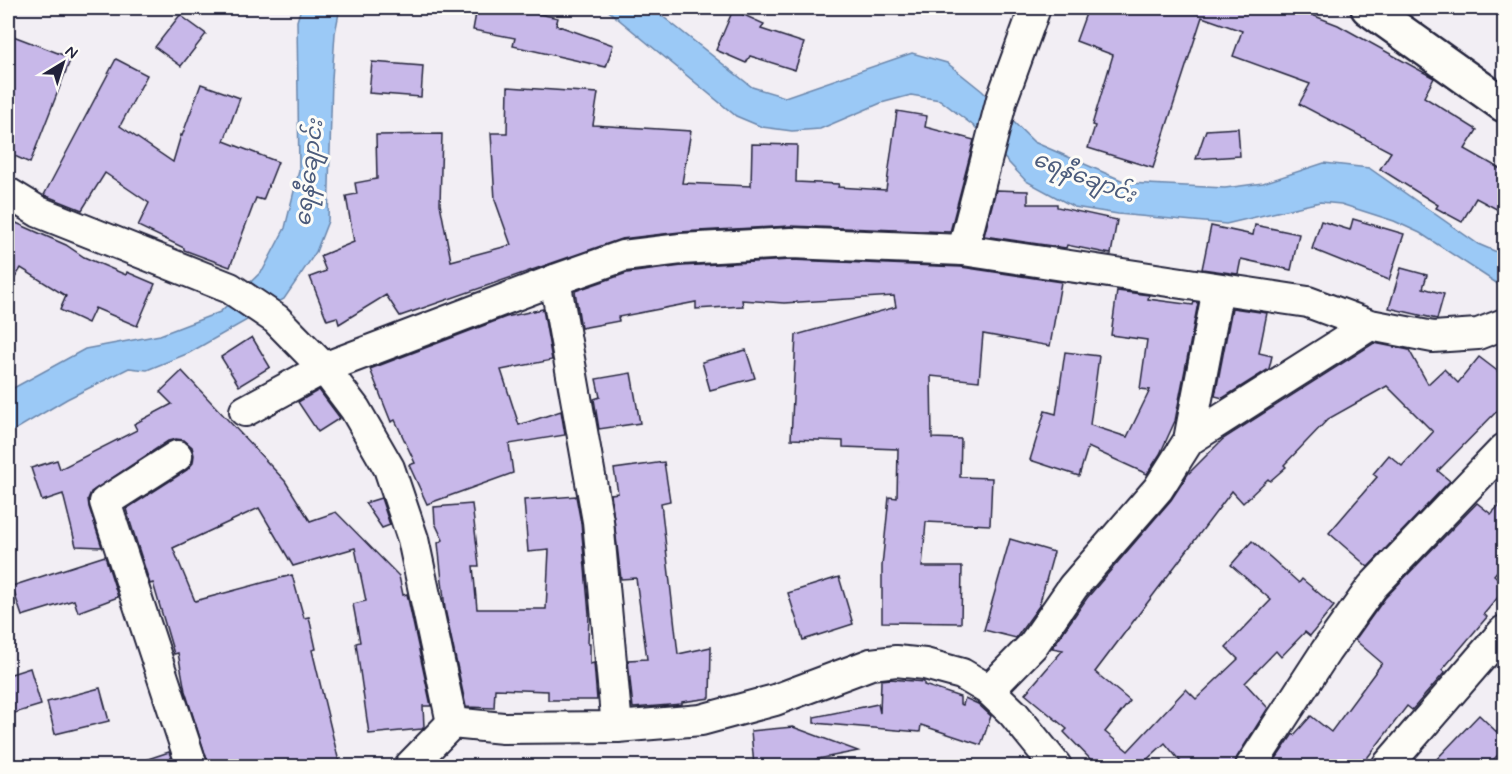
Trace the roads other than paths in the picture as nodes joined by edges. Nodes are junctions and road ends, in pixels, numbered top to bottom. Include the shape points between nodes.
1 (1035, 8) edge
2 (1368, 8) edge
3 (1504, 105) edge
4 (8, 193) edge
5 (963, 250) junction
6 (555, 280) junction
7 (1218, 289) junction
8 (1504, 324) edge
9 (1370, 326) junction
10 (324, 368) junction
11 (245, 411) dead end
12 (1189, 441) junction
13 (1504, 449) edge
14 (177, 456) dead end
15 (1504, 631) edge
16 (989, 690) junction
17 (452, 723) junction
18 (617, 727) junction
19 (192, 766) edge
20 (410, 766) edge
21 (1056, 766) edge
22 (1251, 766) edge
23 (1387, 766) edge

1 - 5 street via 1002,99
2 - 3 main road
4 - 10 street via 39,212 230,288 276,319
5 - 6 street via 790,243 681,249 623,256
5 - 7 street
6 - 10 street
6 - 18 street via 598,520
7 - 9 street via 1308,302
7 - 12 street
8 - 9 street via 1478,334 1432,337
9 - 12 street
10 - 11 street
10 - 17 street via 355,409 389,468 413,539
12 - 16 street via 1158,489 1072,587 1033,645
13 - 22 street via 1372,586
14 - 19 street via 105,502
15 - 23 street
16 - 18 street via 962,674 896,661 871,664 775,700 701,720
16 - 21 street
17 - 18 street via 503,728
17 - 20 street

